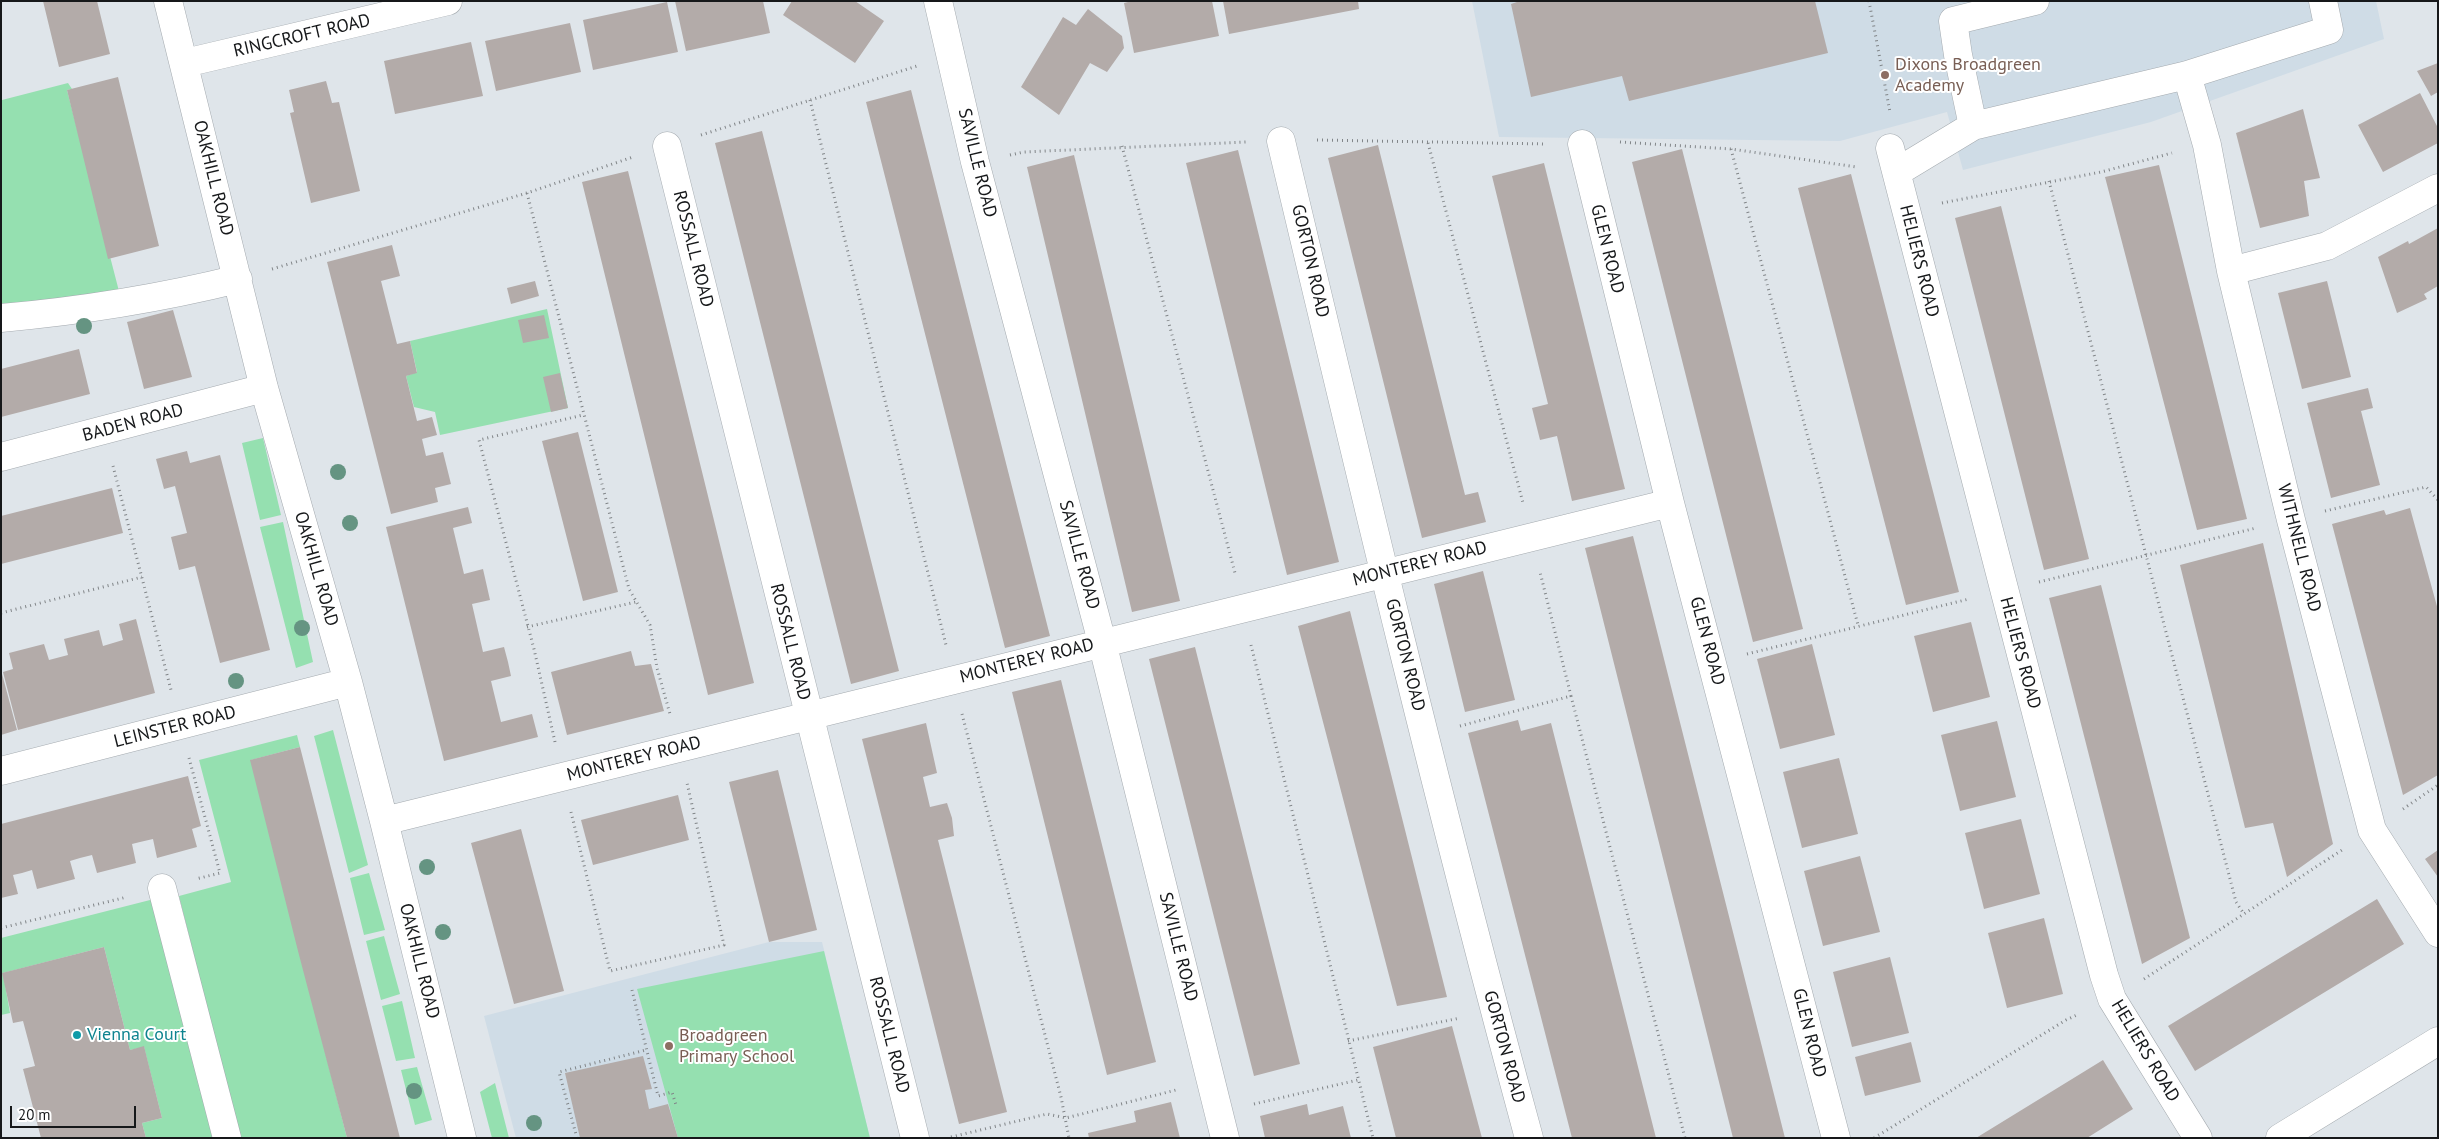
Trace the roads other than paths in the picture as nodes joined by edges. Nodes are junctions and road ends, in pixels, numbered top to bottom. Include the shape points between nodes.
1 (168, 1) edge
2 (448, 1) edge
3 (938, 1) edge
4 (2035, 1) edge
5 (2323, 1) edge
6 (185, 64) junction
7 (2188, 75) junction
8 (1973, 126) junction
9 (1281, 141) road end
10 (1582, 144) road end
11 (667, 146) road end
12 (2438, 188) edge
13 (2230, 271) junction
14 (238, 279) junction
15 (1, 318) edge
16 (264, 388) junction
17 (1, 457) edge
18 (1670, 503) junction
19 (1384, 573) junction
20 (1102, 642) junction
21 (348, 682) junction
22 (808, 715) junction
23 (1, 771) edge
24 (384, 821) junction
25 (162, 888) dead end
26 (2438, 933) edge
27 (2438, 1041) edge
28 (227, 1138) edge
29 (462, 1138) edge
30 (915, 1138) edge
31 (1225, 1138) edge
32 (1528, 1138) edge
33 (1836, 1138) edge
34 (2198, 1138) edge
35 (2280, 1138) edge

1 - 6 street, OAKHILL ROAD
2 - 6 street, RINGCROFT ROAD
3 - 20 street, SAVILLE ROAD via 975,162
4 - 8 street via 1953,21
5 - 7 street via 2329,30
6 - 14 street, OAKHILL ROAD
7 - 8 street
7 - 13 street, WITHNELL ROAD via 2207,145
8 - 34 street, HELIERS ROAD via 1894,160 2112,999
9 - 19 street, GORTON ROAD
10 - 18 street, GLEN ROAD
11 - 22 street, ROSSALL ROAD
12 - 13 street via 2327,246
13 - 26 street, WITHNELL ROAD via 2372,830
14 - 15 street via 182,292
14 - 16 street, OAKHILL ROAD
16 - 17 street, BADEN ROAD
16 - 21 street, OAKHILL ROAD
18 - 19 street, MONTEREY ROAD
18 - 33 street, GLEN ROAD
19 - 20 street, MONTEREY ROAD
19 - 32 street, GORTON ROAD
20 - 22 street, MONTEREY ROAD
20 - 31 street, SAVILLE ROAD
21 - 23 street, LEINSTER ROAD
21 - 24 street, OAKHILL ROAD
22 - 24 street, MONTEREY ROAD
22 - 30 street, ROSSALL ROAD
24 - 29 street, OAKHILL ROAD
25 - 28 street
27 - 35 street

